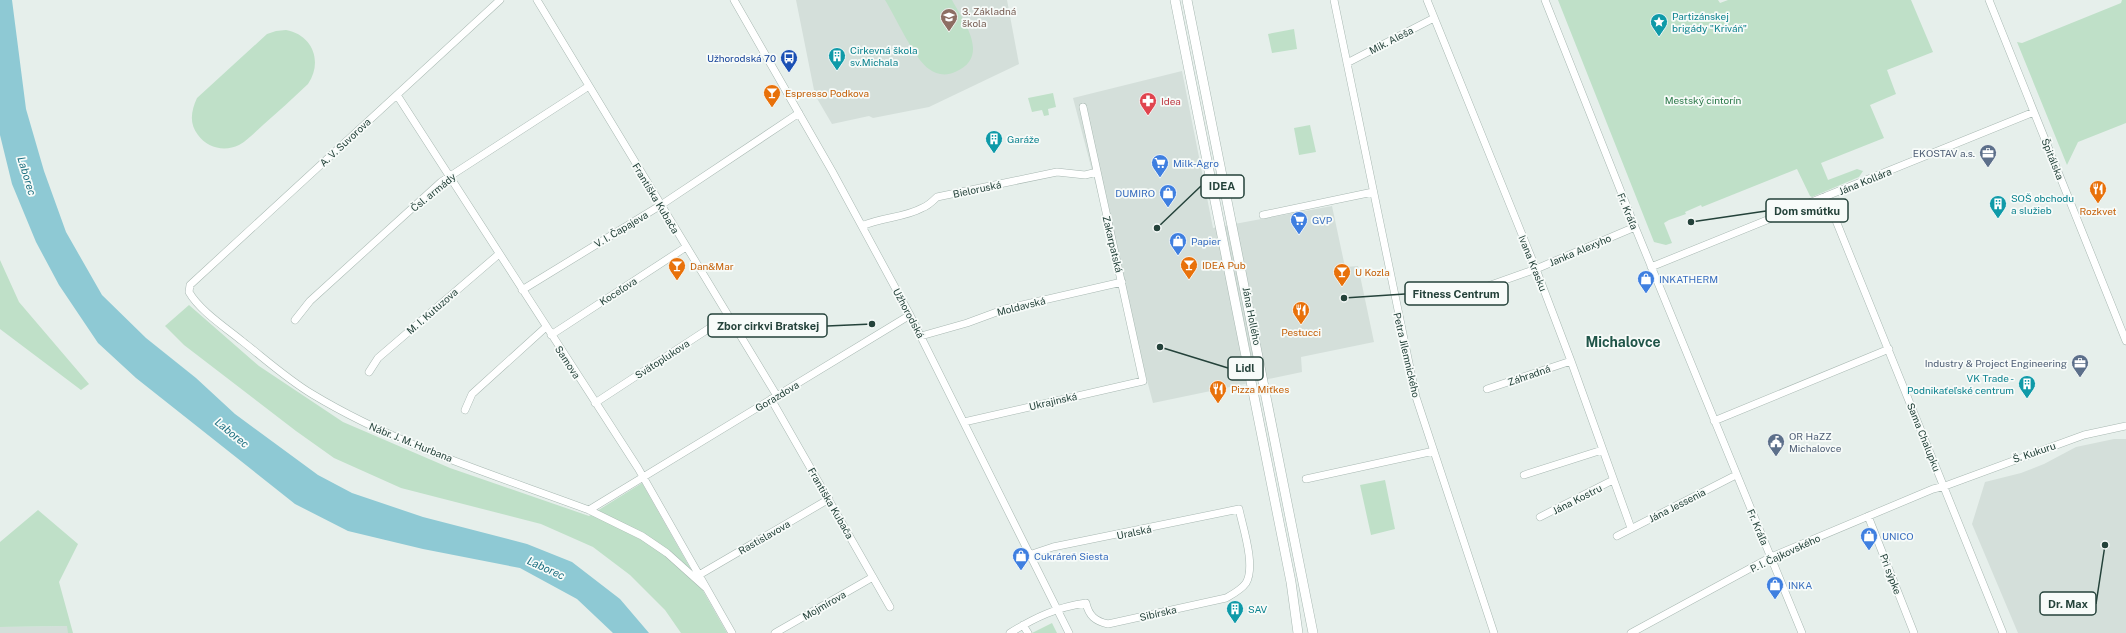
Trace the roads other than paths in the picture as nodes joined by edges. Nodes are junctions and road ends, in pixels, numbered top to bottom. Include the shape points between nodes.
1 (500, 0) edge
2 (536, 0) edge
3 (734, 0) edge
4 (1175, 0) edge
5 (1187, 0) edge
6 (1334, 0) edge
7 (1427, 0) edge
8 (1545, 0) edge
9 (1989, 0) edge
10 (1434, 18) junction
11 (1196, 47) junction
12 (1185, 50) junction
13 (1347, 63) junction
14 (589, 86) junction
15 (397, 95) junction
16 (1083, 107) dead end
17 (2034, 112) junction
18 (799, 113) junction
19 (1097, 172) junction
20 (450, 176) junction
21 (1373, 192) junction
22 (1826, 196) junction
23 (661, 205) junction
24 (1263, 215) dead end
25 (862, 226) junction
26 (1635, 227) junction
27 (686, 247) junction
28 (499, 254) junction
29 (1651, 267) junction
30 (1536, 269) junction
31 (1122, 282) junction
32 (190, 285) joint
33 (522, 290) junction
34 (1457, 297) dead end
35 (910, 315) junction
36 (728, 316) junction
37 (295, 320) dead end
38 (546, 327) junction
39 (551, 335) junction
40 (921, 336) junction
41 (2126, 341) edge
42 (1889, 349) junction
43 (1571, 360) junction
44 (369, 372) dead end
45 (1263, 373) junction
46 (1250, 375) junction
47 (1143, 381) joint
48 (1487, 389) dead end
49 (774, 397) junction
50 (595, 403) junction
51 (465, 410) dead end
52 (1714, 421) junction
53 (964, 422) junction
54 (2126, 426) edge
55 (1602, 450) junction
56 (1434, 452) junction
57 (1524, 475) dead end
58 (1736, 475) junction
59 (643, 476) junction
60 (1306, 479) dead end
61 (1613, 480) junction
62 (1945, 486) junction
63 (829, 499) junction
64 (589, 510) junction
65 (1868, 516) junction
66 (1540, 517) dead end
67 (1631, 528) junction
68 (1617, 536) dead end
69 (1029, 555) junction
70 (1770, 557) junction
71 (699, 575) junction
72 (873, 577) junction
73 (1304, 580) junction
74 (1291, 582) junction
75 (706, 588) junction
76 (1240, 590) joint
77 (890, 607) dead end
78 (1057, 609) junction
79 (1024, 625) junction
80 (732, 633) edge
81 (775, 633) edge
82 (1010, 633) edge
83 (1028, 633) edge
84 (1069, 633) edge
85 (1298, 633) edge
86 (1313, 633) edge
87 (1494, 633) edge
88 (1631, 633) edge
89 (1802, 633) edge
90 (1914, 633) edge
91 (2003, 633) edge

1 - 15 street, A. V. Suvorova
2 - 14 street, Františka Kubača
3 - 18 street, Užhorodská
4 - 12 street, Jána Hollého
5 - 11 street, Jána Hollého
6 - 13 street, Petra Jilemnického
7 - 10 street, Ivana Krasku
8 - 26 street, Fr. Kráľa
9 - 17 street, Špitálska
10 - 13 street, Mik. Aleša
10 - 30 street, Ivana Krasku
11 - 12 street
11 - 45 street, Jána Hollého
12 - 46 street, Jána Hollého
13 - 21 street, Petra Jilemnického
14 - 20 street, Čsl. armády
14 - 23 street, Františka Kubača
15 - 20 street, Samova
15 - 32 street, A. V. Suvorova
16 - 19 street, Zakarpatská
17 - 22 street, Jána Kollára
17 - 41 street, Špitálska
18 - 23 street, V. I. Čapajeva
18 - 25 street, Užhorodská
19 - 25 street, Bieloruská via 1057,172 937,197 920,210 878,219
19 - 31 street, Zakarpatská
20 - 28 street, Samova
20 - 37 street, Čsl. armády via 310,301
21 - 24 street
21 - 56 street, Petra Jilemnického via 1416,397
22 - 29 street, Jána Kollára
22 - 42 street, Sama Chalupku
23 - 27 street, Františka Kubača
23 - 33 street, V. I. Čapajeva
25 - 35 street, Užhorodská
26 - 29 street, Fr. Kráľa
26 - 30 street, Janka Alexyho
27 - 36 street, Františka Kubača
27 - 39 street, Koceľova
28 - 33 street, Samova
28 - 44 street, M. I. Kutuzova via 378,358
29 - 52 street, Fr. Kráľa
30 - 34 street, Janka Alexyho
30 - 43 street, Ivana Krasku
31 - 40 street, Moldavská via 1005,309
31 - 47 street, Zakarpatská
32 - 64 street, Nábr. J. M. Hurbana via 191,295 229,330 293,381 347,414 399,440
33 - 38 street, Samova
35 - 40 street, Užhorodská
35 - 49 street, Gorazdova
36 - 49 street, Františka Kubača
36 - 50 street, Svätoplukova
38 - 39 street, Samova
38 - 51 street via 472,394
39 - 50 street, Samova
40 - 53 street, Užhorodská
42 - 52 street
42 - 62 street, Sama Chalupku
43 - 48 street, Záhradná
43 - 55 street, Ivana Krasku
45 - 46 street
45 - 73 street, Jána Hollého
46 - 74 street, Jána Hollého
47 - 53 street, Ukrajinská
49 - 59 street, Gorazdova
49 - 63 street, Františka Kubača
50 - 59 street, Samova
52 - 58 street, Fr. Kráľa
53 - 69 street, Užhorodská
54 - 62 street, Š. Kukuru via 2084,435
55 - 57 street
55 - 61 street, Ivana Krasku
56 - 60 street
56 - 87 street, Petra Jilemnického
58 - 67 street, Jána Jessenia
58 - 70 street, Fr. Kráľa
59 - 64 street
59 - 71 street, Samova
61 - 66 street, Jána Kostru
61 - 67 street, Ivana Krasku
62 - 65 street, P. I. Čajkovského
62 - 91 street, Sama Chalupku
63 - 71 street, Rastislavova
63 - 72 street, Františka Kubača
64 - 75 street, Nábr. J. M. Hurbana via 642,536 667,553
65 - 70 street, P. I. Čajkovského
65 - 90 street, Pri sýpke
67 - 68 street, Jána Jessenia
69 - 76 street, Uralská via 1054,547 1239,509 1250,571
69 - 78 street, Užhorodská
70 - 88 street, P. I. Čajkovského
70 - 89 street, Fr. Kráľa
71 - 75 street, Samova
72 - 77 street, Františka Kubača
72 - 81 street, Mojmírova
73 - 74 street
73 - 86 street, Jána Hollého
74 - 85 street, Jána Hollého
75 - 80 street, Samova
76 - 78 street, Sibírska via 1226,598 1108,624 1093,618 1088,613 1086,603
78 - 79 street
78 - 84 street, Užhorodská
79 - 82 street
79 - 83 street

